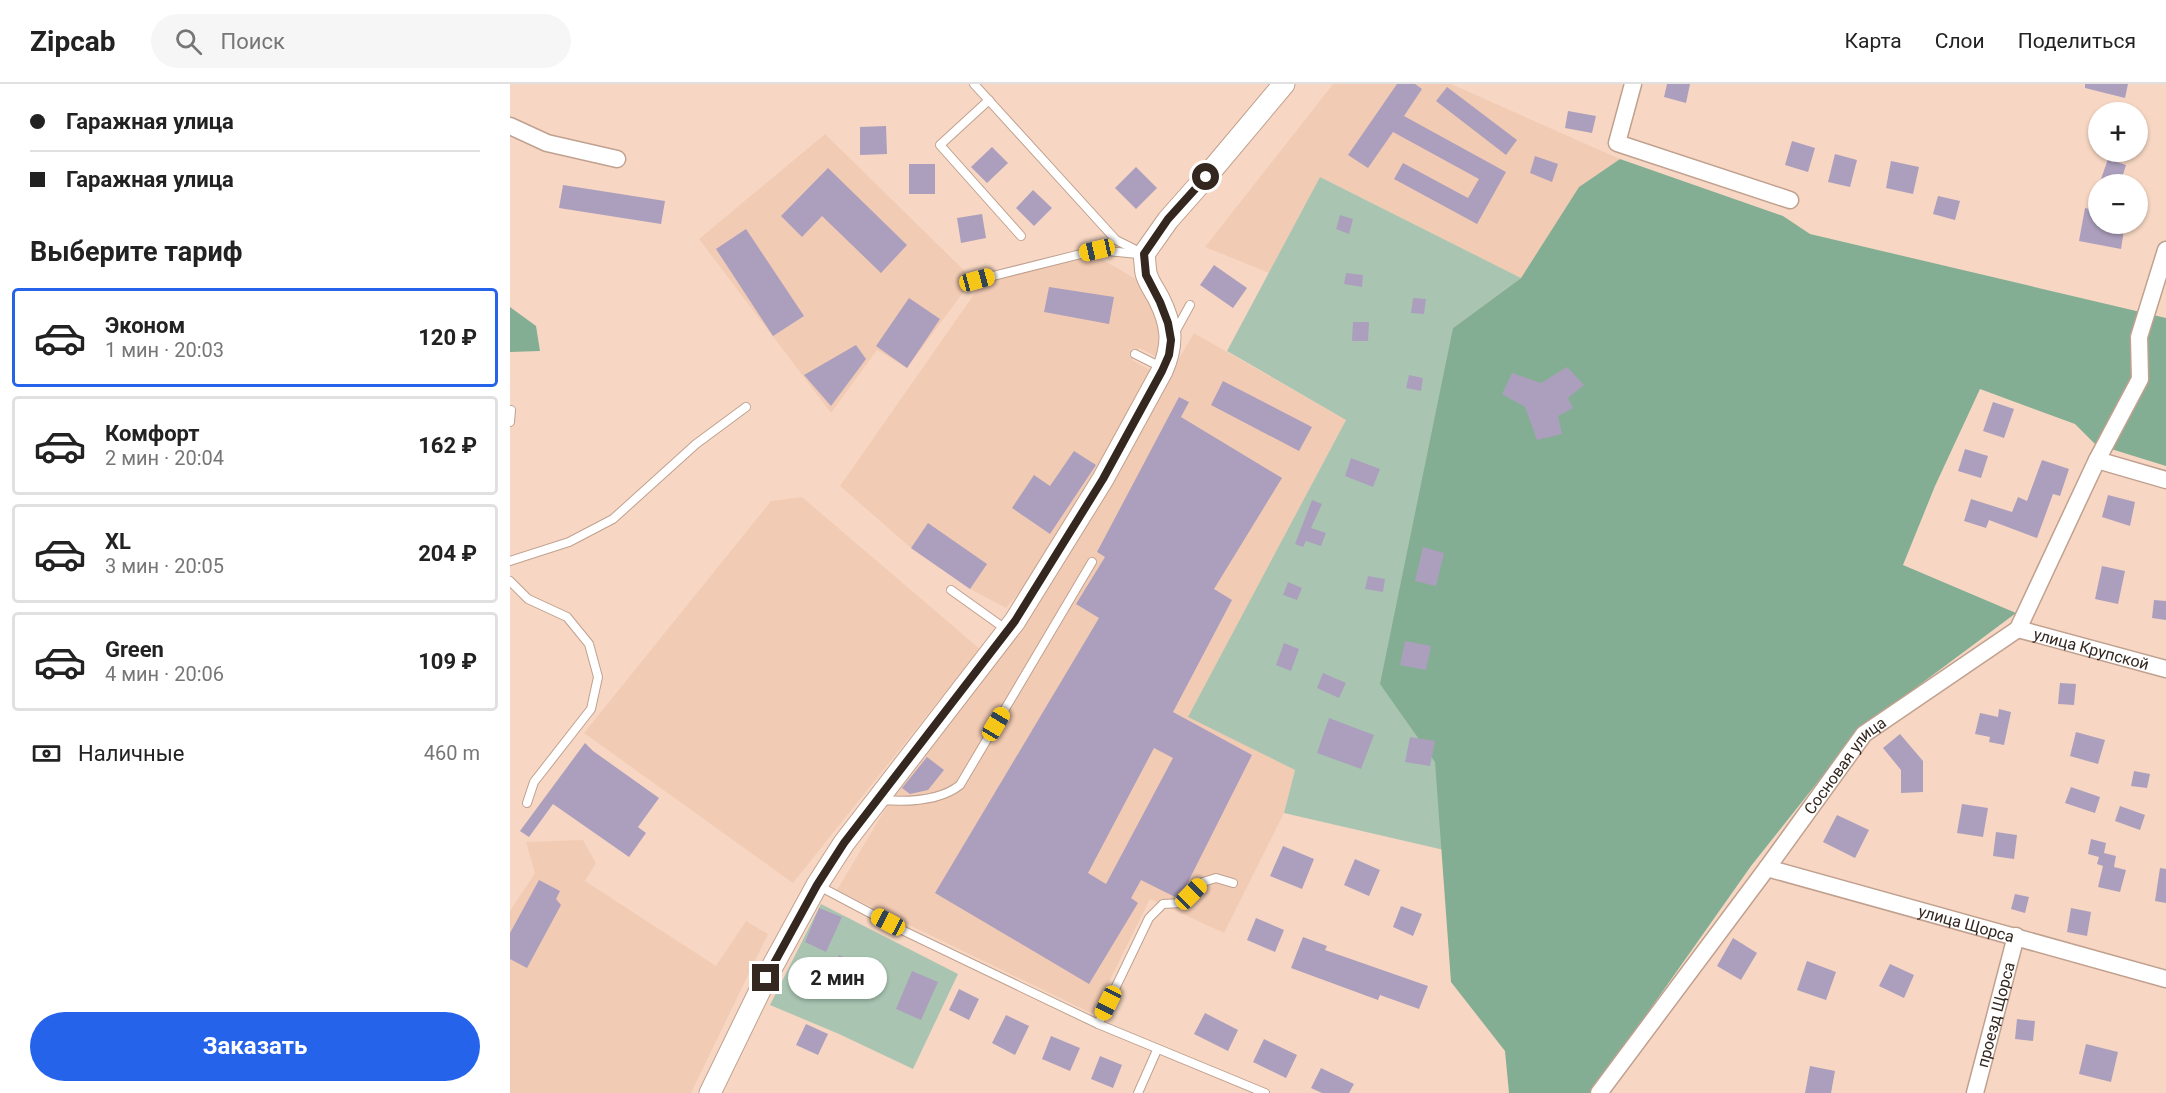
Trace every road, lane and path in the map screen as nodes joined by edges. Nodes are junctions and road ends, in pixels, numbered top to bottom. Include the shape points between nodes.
1 (974, 84) edge
2 (1284, 84) edge
3 (1633, 84) edge
4 (988, 100) junction
5 (510, 126) edge
6 (618, 159) dead end
7 (1790, 200) dead end
8 (1021, 236) dead end
9 (2166, 250) edge
10 (1144, 271) junction
11 (977, 280) dead end
12 (1190, 305) dead end
13 (1171, 340) junction
14 (1136, 354) dead end
15 (1167, 367) junction
16 (746, 407) dead end
17 (511, 410) edge
18 (510, 422) edge
19 (2097, 460) junction
20 (2166, 480) edge
21 (510, 561) edge
22 (1092, 561) dead end
23 (510, 581) edge
24 (951, 590) dead end
25 (2018, 629) junction
26 (1007, 631) junction
27 (2166, 669) edge
28 (877, 799) junction
29 (527, 803) dead end
30 (1767, 868) junction
31 (1233, 882) dead end
32 (817, 885) junction
33 (2016, 936) junction
34 (2166, 979) edge
35 (1098, 1024) junction
36 (1157, 1050) junction
37 (710, 1093) edge
38 (1138, 1093) edge
39 (1265, 1093) edge
40 (1599, 1093) edge
41 (1975, 1093) edge

1 - 4 lane
2 - 10 street via 1168,219
3 - 7 street via 1617,143
4 - 8 lane via 940,145
4 - 10 lane
5 - 6 street via 547,143
9 - 19 street via 2139,337 2140,379
10 - 11 lane via 1097,250
10 - 13 street via 1164,312
12 - 13 lane
13 - 15 street
14 - 15 lane
15 - 26 street via 1103,479 1033,584
16 - 21 lane via 696,444 613,519 569,542
17 - 18 lane
19 - 20 street
19 - 25 street
22 - 28 lane via 960,785 952,791 914,801
23 - 29 lane via 528,599 567,616 589,644 598,676 591,709 534,782
24 - 26 lane
25 - 27 street, улица Крупской
25 - 30 street, Сосновая улица via 1864,734
26 - 28 street
28 - 32 street
30 - 33 street, улица Щорса
30 - 40 street, Сосновая улица
31 - 35 lane via 1216,878 1203,882 1182,903 1164,904 1149,918
32 - 35 lane
32 - 37 street
33 - 34 street, улица Щорса
33 - 41 street, проезд Щорса
35 - 36 lane
36 - 38 lane
36 - 39 lane

